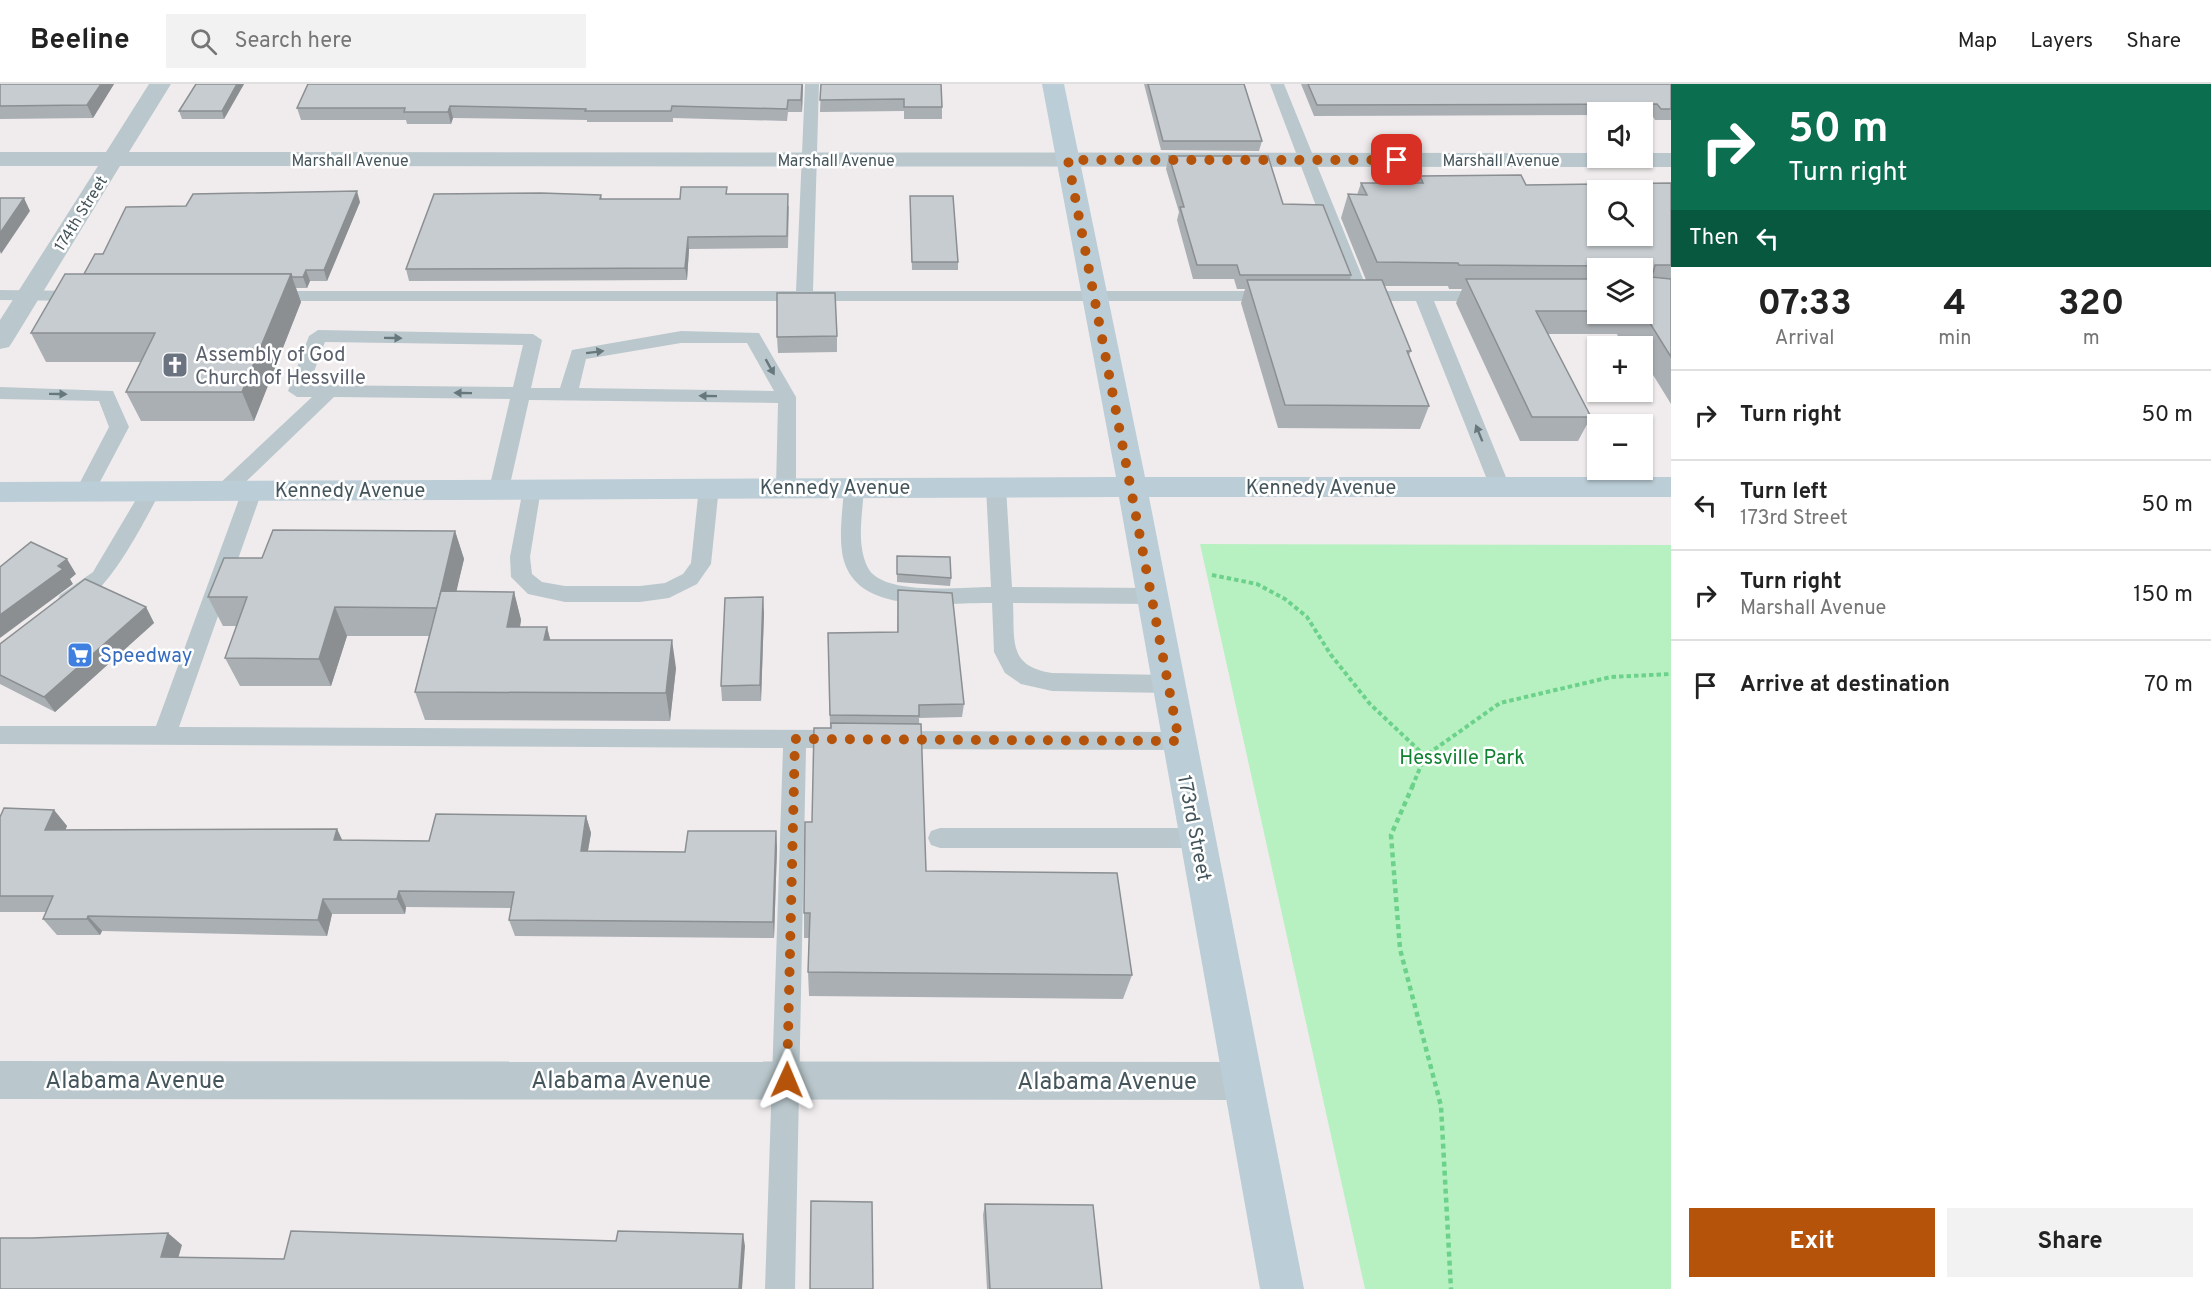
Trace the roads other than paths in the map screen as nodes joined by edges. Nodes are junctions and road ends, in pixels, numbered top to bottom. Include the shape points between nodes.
1 (160, 84) edge
2 (812, 84) edge
3 (1053, 84) edge
4 (1277, 84) edge
5 (0, 159) edge
6 (113, 159) junction
7 (809, 160) junction
8 (1068, 160) junction
9 (1306, 160) junction
10 (1671, 160) edge
11 (0, 296) edge
12 (29, 296) junction
13 (101, 296) edge
14 (256, 296) edge
15 (804, 296) junction
16 (1093, 296) junction
17 (1291, 296) edge
18 (1338, 296) edge
19 (1361, 296) junction
20 (1423, 296) junction
21 (1504, 296) edge
22 (0, 341) edge
23 (329, 391) junction
24 (0, 393) edge
25 (522, 394) junction
26 (568, 395) junction
27 (787, 397) junction
28 (1132, 486) junction
29 (710, 487) junction
30 (786, 487) junction
31 (854, 487) junction
32 (996, 487) junction
33 (1500, 487) junction
34 (1671, 487) edge
35 (499, 489) junction
36 (531, 489) junction
37 (151, 491) junction
38 (238, 491) junction
39 (85, 492) junction
40 (1, 494) edge
41 (1003, 595) junction
42 (1152, 596) junction
43 (54, 612) edge
44 (1169, 684) junction
45 (0, 735) edge
46 (164, 736) junction
47 (795, 739) junction
48 (1179, 741) junction
49 (940, 838) dead end
50 (1197, 838) junction
51 (0, 1080) edge
52 (787, 1080) junction
53 (1243, 1081) junction
54 (780, 1289) edge
55 (1282, 1289) edge

1 - 6 street, 174th Street
2 - 7 lane
3 - 8 main road, 173rd Street
4 - 9 lane
5 - 6 street, Marshall Avenue
6 - 7 street, Marshall Avenue
6 - 12 street, 174th Street
7 - 8 street, Marshall Avenue
7 - 15 lane
8 - 9 street, Marshall Avenue
8 - 16 main road, 173rd Street
9 - 10 street, Marshall Avenue
9 - 19 lane
11 - 12 lane
12 - 13 lane
12 - 22 street, 174th Street
14 - 15 lane
15 - 16 lane
16 - 17 lane
16 - 28 main road, 173rd Street
18 - 19 lane
19 - 20 lane
20 - 21 lane
33 -> 20 lane
25 -> 23 lane
23 -> 25 lane via 297,391 318,336 533,340
23 - 38 lane
24 -> 39 lane via 106,395 119,427
25 - 26 lane
25 - 35 lane
27 -> 26 lane
26 -> 27 lane via 578,354 681,337 753,337
27 - 30 lane
28 - 32 main road, Kennedy Avenue
28 - 33 main road, Kennedy Avenue
28 - 42 main road, 173rd Street
29 - 30 main road, Kennedy Avenue
29 - 36 main road, Kennedy Avenue
29 - 36 lane via 701,564 690,579 669,590 640,594 565,594 536,589 522,577 520,557
30 - 31 main road, Kennedy Avenue
31 - 32 main road, Kennedy Avenue
31 - 41 lane via 852,554 857,573 872,586 896,594
32 - 41 lane
33 - 34 main road, Kennedy Avenue
35 - 36 main road, Kennedy Avenue
35 - 38 main road, Kennedy Avenue
37 - 38 main road, Kennedy Avenue
37 - 39 main road, Kennedy Avenue
37 - 43 lane via 100,578
38 - 46 lane
39 - 40 main road, Kennedy Avenue
41 - 42 lane
41 - 44 lane via 1005,652 1013,667 1029,678 1052,682
42 - 44 main road, 173rd Street
44 - 48 main road, 173rd Street
45 - 46 lane
46 - 47 lane
47 - 48 lane
47 - 52 lane
48 - 50 main road, 173rd Street
49 - 50 lane
50 - 53 main road, 173rd Street
51 - 52 street, Alabama Avenue
52 - 53 street, Alabama Avenue
52 - 54 lane
53 - 55 main road, 173rd Street

